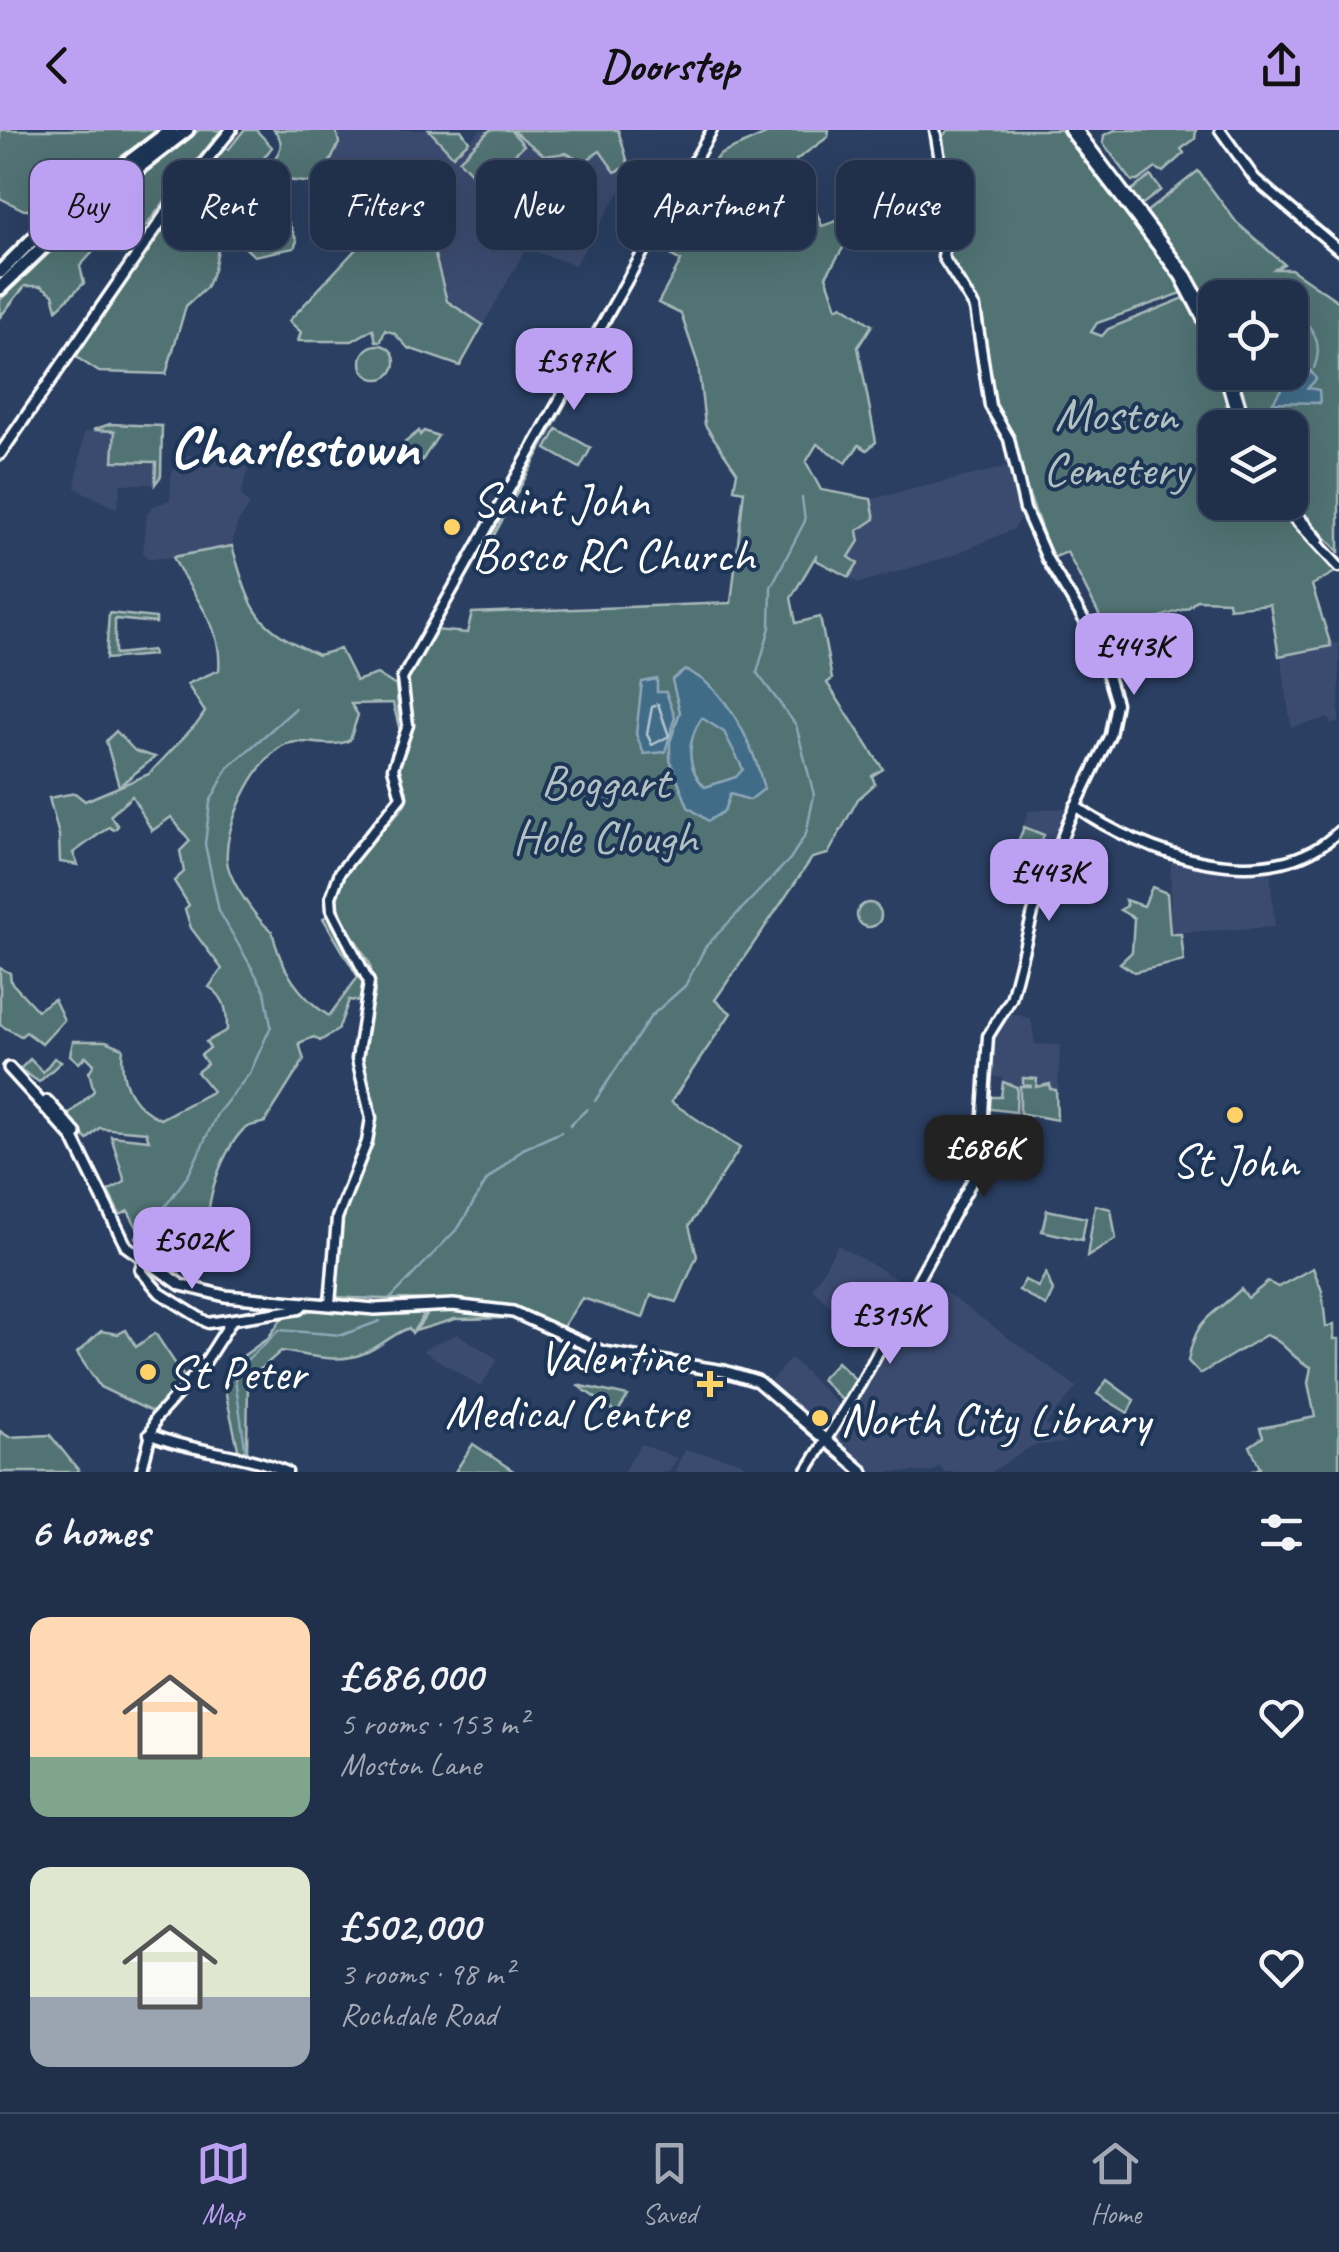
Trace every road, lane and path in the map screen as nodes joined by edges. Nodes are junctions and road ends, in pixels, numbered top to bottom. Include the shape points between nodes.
1 (171, 130) edge
2 (188, 130) edge
3 (231, 130) edge
4 (712, 130) edge
5 (936, 130) edge
6 (1069, 130) edge
7 (1076, 130) edge
8 (1220, 130) edge
9 (1339, 250) edge
10 (0, 272) edge
11 (0, 288) edge
12 (1198, 296) edge
13 (1198, 310) edge
14 (0, 454) edge
15 (1299, 520) edge
16 (1339, 564) edge
17 (1075, 806) junction
18 (1339, 831) edge
19 (0, 1060) edge
20 (143, 1260) junction
21 (306, 1302) junction
22 (330, 1304) junction
23 (230, 1323) junction
24 (836, 1424) junction
25 (809, 1427) junction
26 (150, 1434) junction
27 (824, 1440) junction
28 (141, 1472) edge
29 (287, 1472) edge
30 (806, 1472) edge
31 (863, 1472) edge

1 - 10 highway via 51,221
2 - 11 highway via 72,220
3 - 14 main road
4 - 22 street via 402,679 408,726 394,768 401,797 334,883 332,910 368,982 357,1060 371,1118 336,1218
5 - 17 street via 949,218 942,255 976,308 990,406 1009,440 1019,490 1048,560 1098,642 1114,686 1110,735
6 - 13 street via 1180,276
7 - 12 street
8 - 9 street via 1256,179
15 - 16 street
17 - 18 street via 1168,854 1247,866 1292,863
17 - 24 street via 1033,912 1011,999 988,1036 981,1146 972,1182
19 - 20 main road via 73,1138 114,1229
20 - 21 main road via 201,1293
20 - 23 street via 143,1275 180,1306 208,1323
21 - 22 main road
21 - 23 street
22 - 25 main road via 513,1312 604,1352 750,1378
23 - 26 street
24 - 25 street via 824,1431
24 - 27 street
25 - 27 main road
26 - 28 street
26 - 29 street
27 - 30 street
27 - 31 main road

